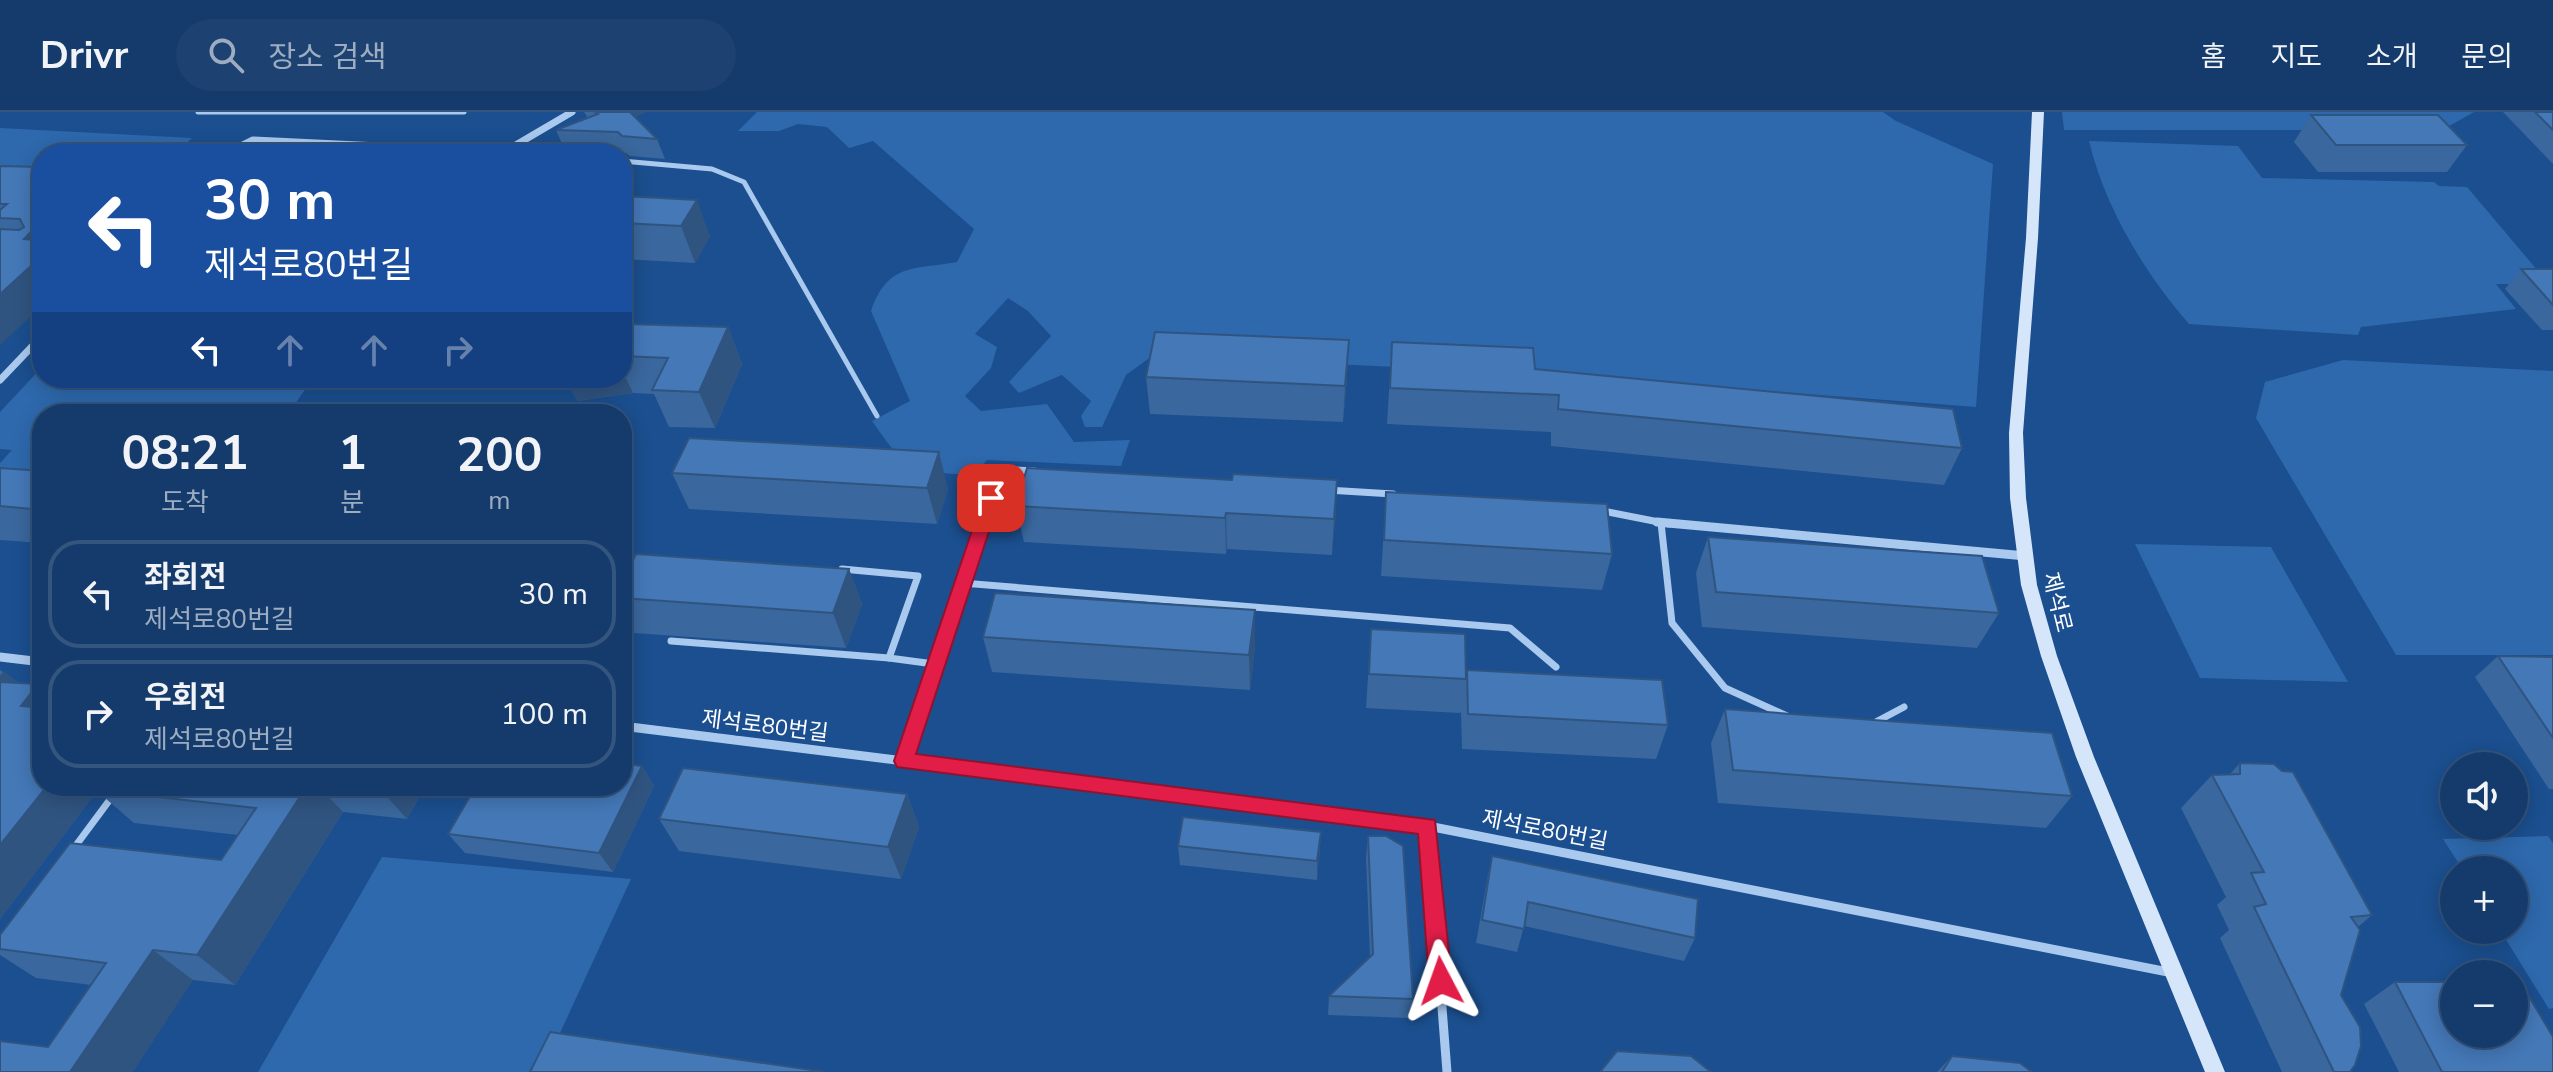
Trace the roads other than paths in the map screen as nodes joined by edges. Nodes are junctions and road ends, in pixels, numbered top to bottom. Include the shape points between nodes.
1 (198, 112) edge
2 (464, 112) edge
3 (572, 112) edge
4 (2038, 112) edge
5 (240, 144) edge
6 (337, 144) edge
7 (518, 144) edge
8 (632, 162) edge
9 (32, 346) edge
10 (0, 380) edge
11 (877, 416) dead end
12 (1049, 472) edge
13 (1318, 489) edge
14 (1397, 494) edge
15 (1583, 508) edge
16 (1661, 523) junction
17 (2026, 556) junction
18 (839, 569) edge
19 (962, 583) junction
20 (671, 641) dead end
21 (0, 657) edge
22 (889, 658) junction
23 (32, 661) edge
24 (934, 664) junction
25 (1556, 667) dead end
26 (1904, 707) dead end
27 (1801, 722) edge
28 (632, 727) edge
29 (1865, 727) edge
30 (904, 761) junction
31 (113, 796) edge
32 (1428, 826) junction
33 (65, 860) edge
34 (2173, 973) junction
35 (1447, 1072) edge
36 (2215, 1072) edge

1 - 2 lane
3 - 7 street
4 - 17 street, 제석로 via 2016,433
5 - 6 street
8 - 11 lane via 712,169 744,182
9 - 10 street
12 - 19 street via 1001,469
13 - 14 street
15 - 16 street
16 - 17 street
16 - 27 lane via 1672,623 1725,688
17 - 34 street, 제석로 via 2029,585 2056,677
18 - 22 lane via 918,576
19 - 24 street
19 - 25 lane via 1510,628
20 - 22 lane
21 - 23 street
22 - 24 lane
24 - 30 street
26 - 29 lane
28 - 30 street, 제석로80번길
30 - 32 street, 제석로80번길
31 - 33 lane
32 - 34 street, 제석로80번길
32 - 35 street
34 - 36 street, 제석로

